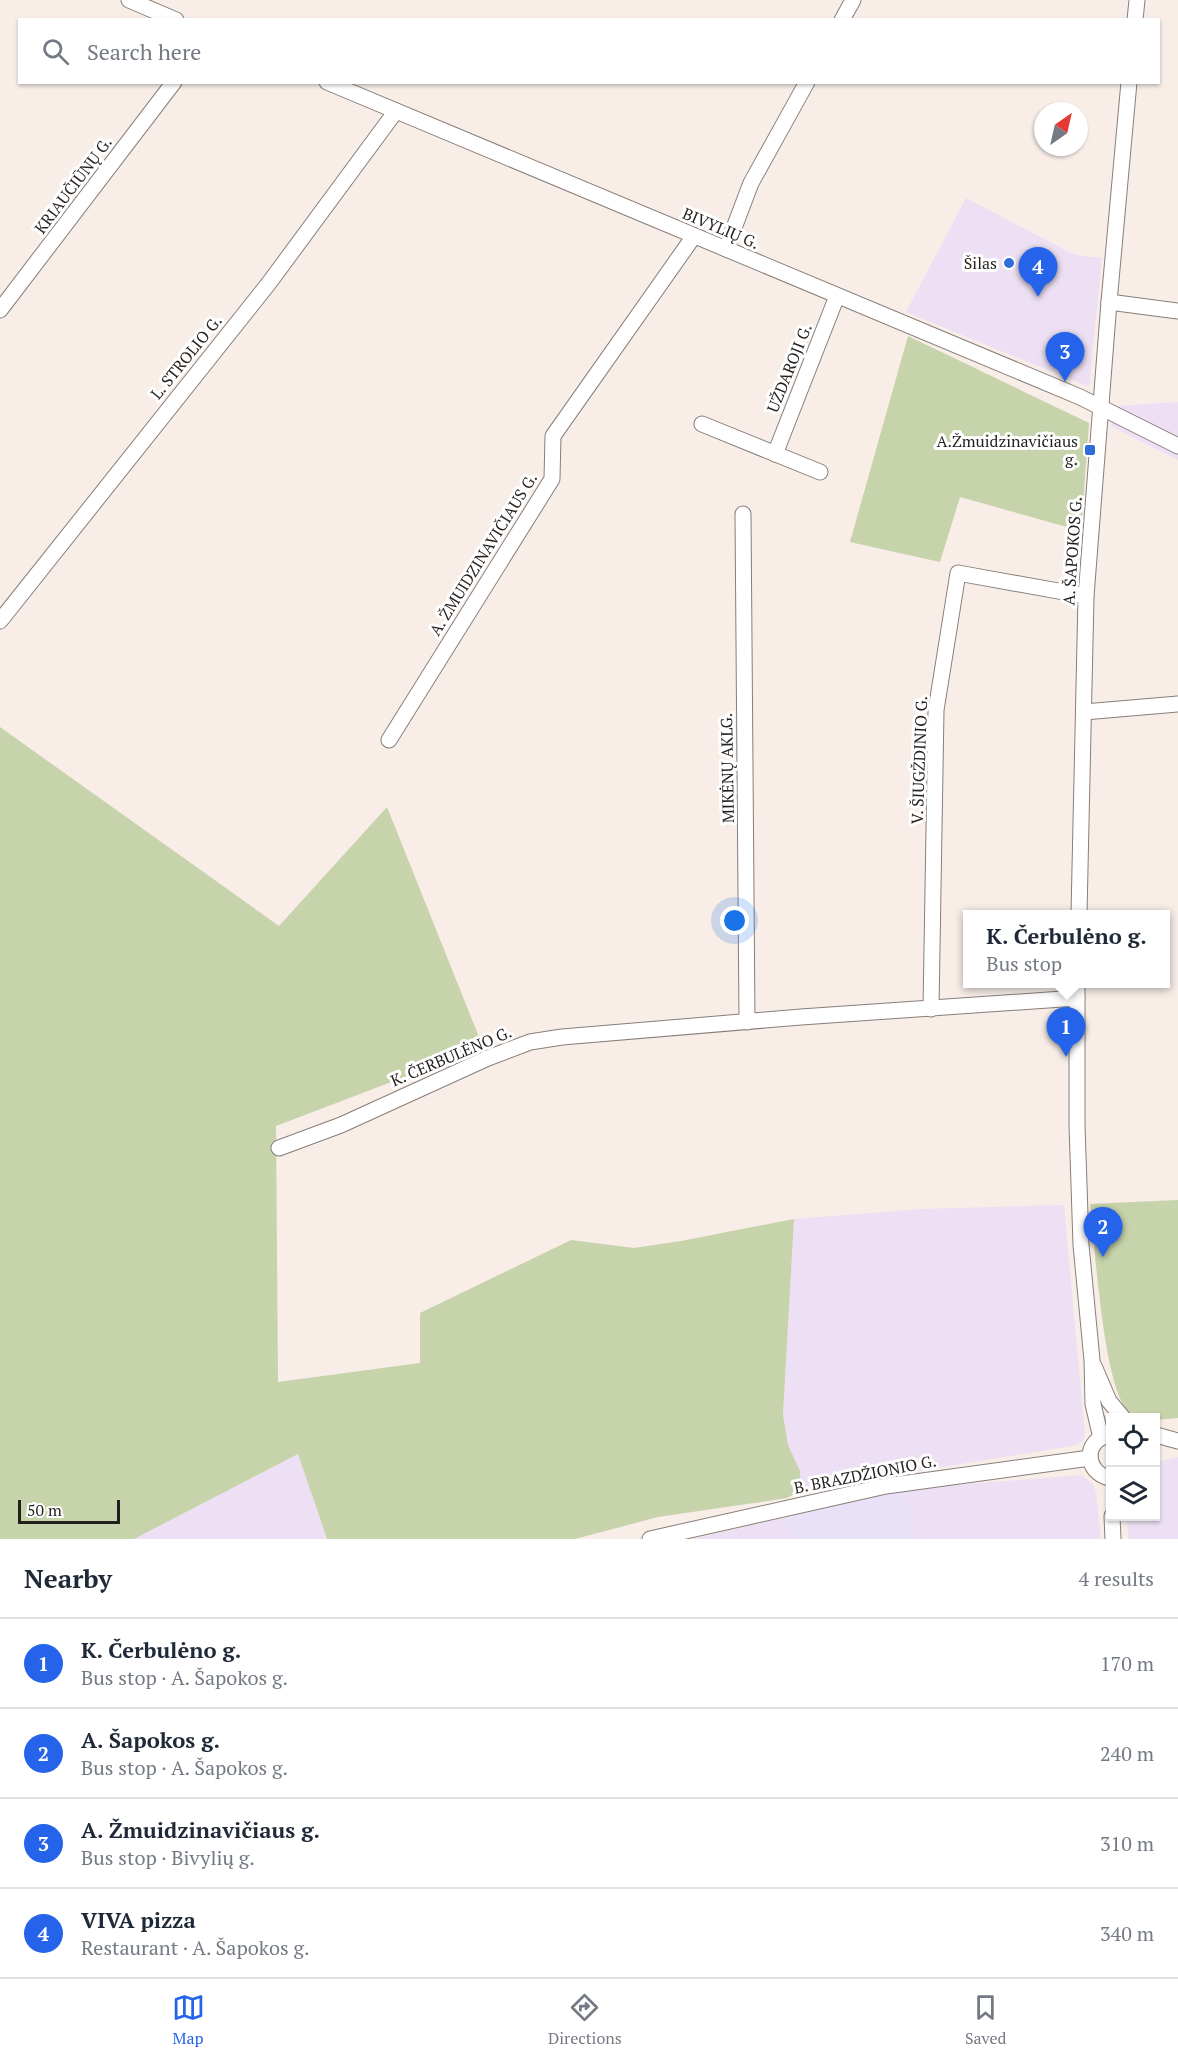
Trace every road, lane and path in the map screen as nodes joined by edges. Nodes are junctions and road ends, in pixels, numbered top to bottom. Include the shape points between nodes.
1 (129, 0) edge
2 (853, 0) edge
3 (1137, 0) edge
4 (171, 18) edge
5 (843, 18) edge
6 (1135, 18) edge
7 (172, 84) edge
8 (332, 84) edge
9 (806, 84) edge
10 (1129, 84) edge
11 (396, 111) junction
12 (694, 236) junction
13 (726, 249) junction
14 (837, 296) junction
15 (1109, 302) junction
16 (0, 310) edge
17 (1178, 311) edge
18 (1101, 407) junction
19 (702, 424) dead end
20 (1178, 446) edge
21 (775, 454) junction
22 (820, 472) dead end
23 (743, 514) dead end
24 (1086, 596) junction
25 (0, 621) edge
26 (1178, 704) edge
27 (1084, 712) junction
28 (389, 740) dead end
29 (1079, 910) edge
30 (1077, 991) edge
31 (931, 1009) junction
32 (747, 1022) junction
33 (279, 1148) dead end
34 (1092, 1360) junction
35 (1119, 1413) edge
36 (1106, 1436) edge
37 (1160, 1436) edge
38 (1178, 1441) edge
39 (1160, 1445) edge
40 (1090, 1458) junction
41 (1106, 1478) edge
42 (1112, 1521) edge
43 (650, 1539) edge
44 (1113, 1539) edge

1 - 4 street
2 - 5 street
3 - 6 street
7 - 16 street, KRIAUČIŪNŲ G.
8 - 11 street, BIVYLIŲ G.
9 - 13 street via 751,183
10 - 15 street, A. ŠAPOKOS G.
11 - 12 street, BIVYLIŲ G.
11 - 25 street, L. STROLIO G. via 269,283
12 - 13 street, BIVYLIŲ G.
12 - 28 street, A. ŽMUIDZINAVIČIAUS G. via 553,436 552,479
13 - 14 street, BIVYLIŲ G.
14 - 18 street, BIVYLIŲ G.
14 - 21 street, UŽDAROJI G.
15 - 17 street
15 - 18 street, A. ŠAPOKOS G.
18 - 20 street, BIVYLIŲ G.
18 - 24 street, A. ŠAPOKOS G.
19 - 21 street
21 - 22 street
23 - 32 street, MIKĖNŲ AKLG.
24 - 27 street, A. ŠAPOKOS G.
24 - 31 street, V. ŠIUGŽDINIO G. via 958,573 936,710
26 - 27 street
27 - 29 street, A. ŠAPOKOS G.
30 - 31 street, K. ČERBULĖNO G.
30 - 34 street via 1081,1245
31 - 32 street, K. ČERBULĖNO G.
32 - 33 street, K. ČERBULĖNO G. via 530,1042
34 - 35 street via 1109,1401
34 - 36 street via 1093,1404
36 - 40 street via 1092,1446
37 - 38 street
38 - 39 street
40 - 41 street via 1094,1470
40 - 43 street, B. BRAZDŽIONIO G. via 886,1486
42 - 44 street

